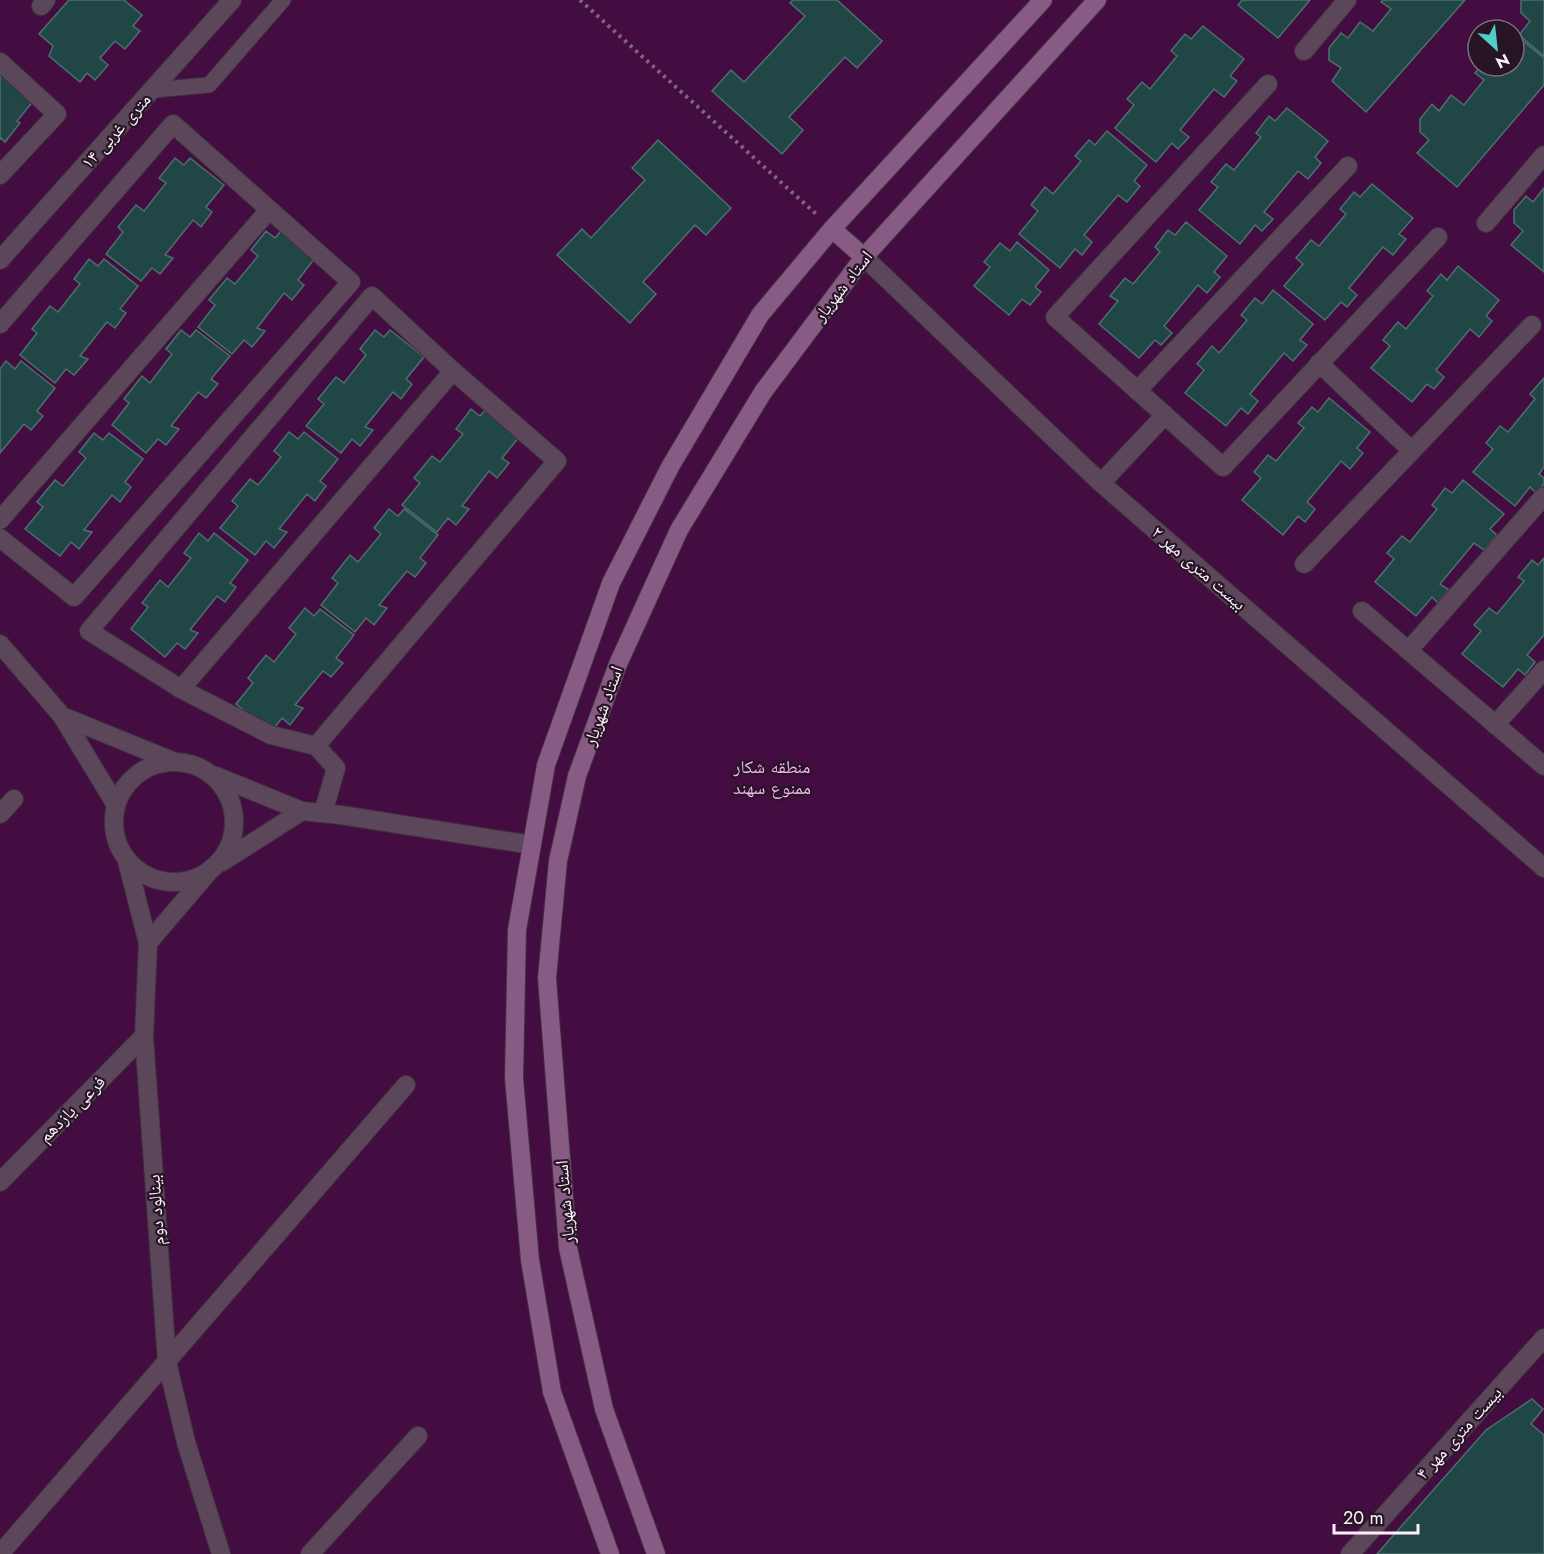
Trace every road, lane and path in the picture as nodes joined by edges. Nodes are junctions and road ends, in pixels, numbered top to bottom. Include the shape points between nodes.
1 (232, 0) edge
2 (283, 0) edge
3 (580, 0) edge
4 (1043, 0) edge
5 (1097, 0) edge
6 (1347, 0) edge
7 (1304, 51) dead end
8 (0, 62) edge
9 (1268, 84) dead end
10 (153, 90) junction
11 (1544, 155) edge
12 (1348, 166) dead end
13 (0, 175) edge
14 (268, 210) junction
15 (1486, 223) dead end
16 (832, 229) junction
17 (1438, 237) dead end
18 (864, 257) junction
19 (0, 260) edge
20 (0, 324) edge
21 (1532, 325) dead end
22 (1319, 363) junction
23 (453, 371) junction
24 (1137, 391) junction
25 (1164, 415) junction
26 (1412, 451) junction
27 (1101, 483) junction
28 (1544, 496) edge
29 (0, 520) edge
30 (0, 538) edge
31 (1304, 564) dead end
32 (1362, 611) dead end
33 (0, 644) edge
34 (1409, 650) junction
35 (1544, 670) edge
36 (181, 689) junction
37 (62, 716) junction
38 (1495, 725) junction
39 (316, 746) junction
40 (176, 762) junction
41 (1544, 766) edge
42 (212, 775) junction
43 (14, 798) dead end
44 (116, 805) junction
45 (302, 811) junction
46 (322, 813) junction
47 (0, 814) edge
48 (532, 844) junction
49 (127, 861) junction
50 (215, 866) junction
51 (1544, 868) edge
52 (148, 943) junction
53 (144, 1036) junction
54 (406, 1085) dead end
55 (0, 1182) edge
56 (1544, 1338) edge
57 (167, 1362) junction
58 (418, 1436) dead end
59 (0, 1554) edge
60 (221, 1554) edge
61 (310, 1554) edge
62 (610, 1554) edge
63 (656, 1554) edge
64 (1350, 1554) edge

1 - 10 street, ۱۴ متری غربی
2 - 10 lane via 209,84
3 - 16 path
4 - 16 main road, استاد شهریار
5 - 18 main road, استاد شهریار
6 - 7 street
8 - 13 street via 57,114
9 - 24 street via 1055,317
10 - 19 street, ۱۴ متری غربی
11 - 15 street
12 - 24 street
14 - 20 street via 173,124
14 - 29 street
14 - 30 street via 351,282 74,597
16 - 18 main road
16 - 48 main road, استاد شهریار via 760,315 669,467 610,583 546,765
17 - 22 street
18 - 27 street, بیست متری مهر ۲
18 - 63 main road, استاد شهریار via 763,392 679,530 618,664 577,776 558,861 547,978 568,1248 604,1409
21 - 26 street
22 - 25 street via 1223,467
22 - 26 street
23 - 36 street
23 - 36 street via 372,296 89,631
23 - 39 street via 557,461
24 - 25 street
25 - 27 street
26 - 31 street
27 - 51 street, بیست متری مهر ۲
28 - 34 street
32 - 34 street
33 - 37 street
34 - 38 street
35 - 38 street
36 - 39 street via 271,735
37 - 40 street
37 - 44 street
38 - 41 street
39 - 46 street via 336,768
40 - 42 street via 195,765
40 - 44 street via 156,764 138,773
42 - 45 street
42 - 50 street via 233,808 235,829 229,848
43 - 47 street
44 - 49 street via 115,834
45 - 46 street
45 - 50 street
46 - 48 street
48 - 62 main road, استاد شهریار via 517,930 514,1078 530,1260 552,1392
49 - 50 street via 160,881 181,882 201,877
49 - 52 street, بینالود دوم
50 - 52 street
52 - 53 street, بینالود دوم
53 - 55 street, فرعی یازدهم
53 - 57 street, بینالود دوم
54 - 57 street
56 - 64 street, بیست متری مهر ۴
57 - 59 street
57 - 60 street, بینالود دوم via 186,1442
58 - 61 street

